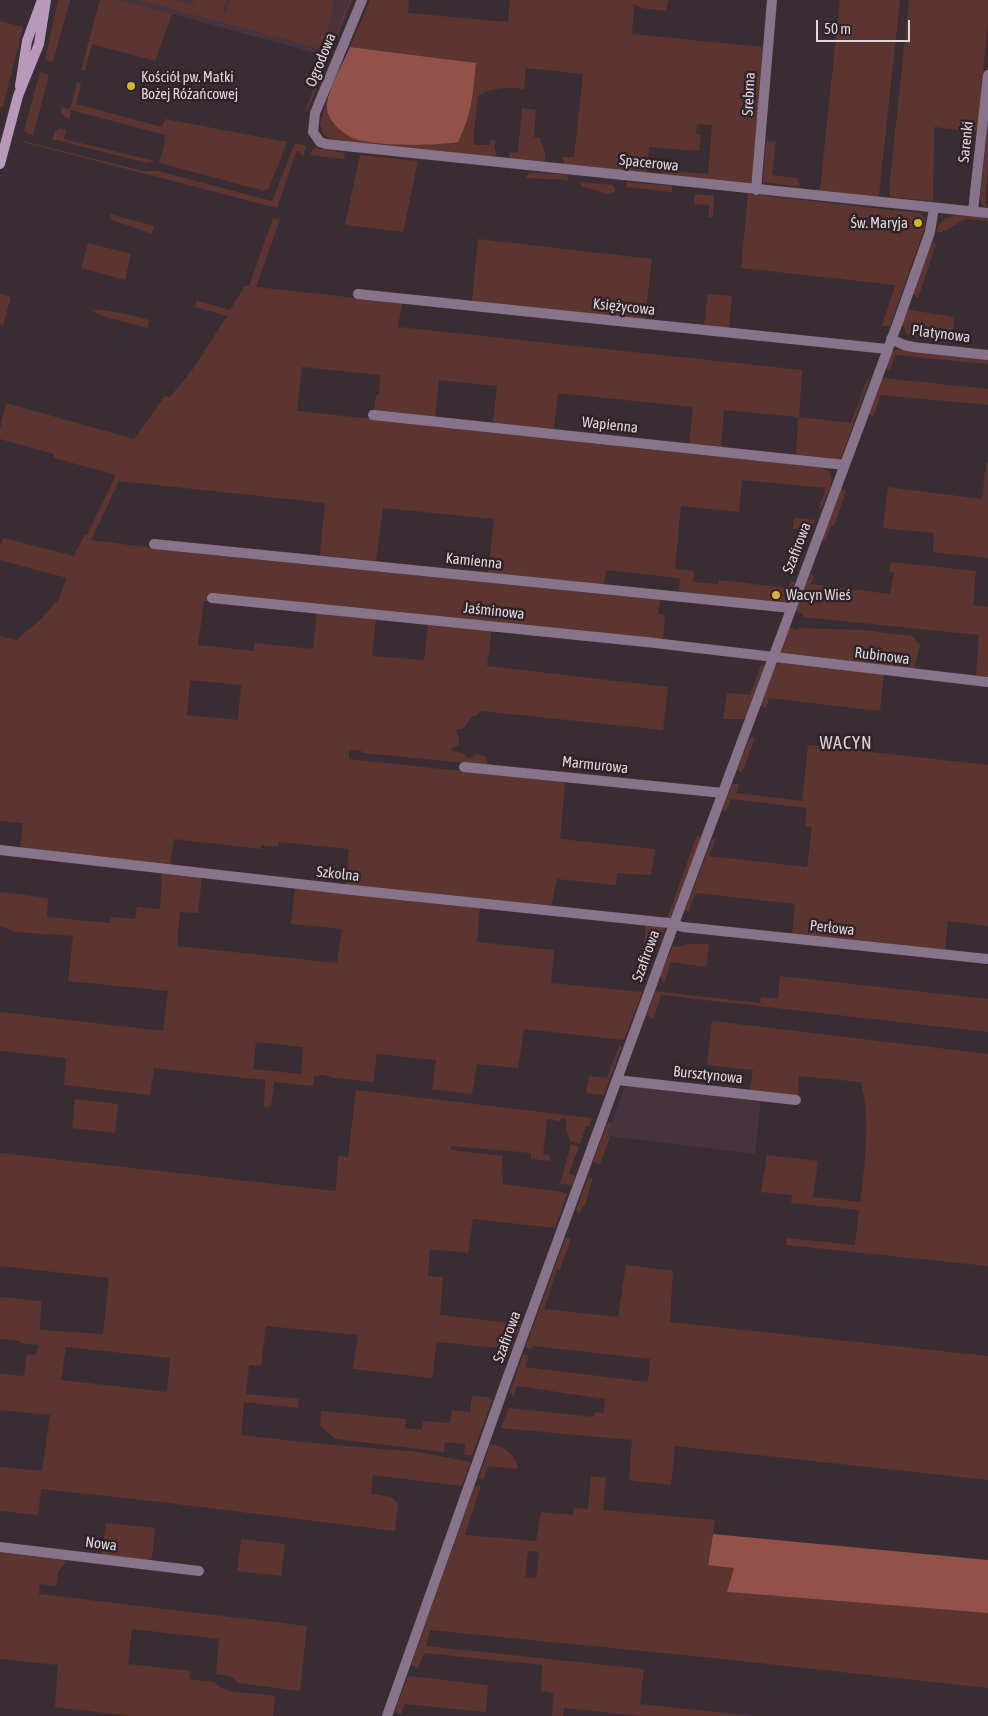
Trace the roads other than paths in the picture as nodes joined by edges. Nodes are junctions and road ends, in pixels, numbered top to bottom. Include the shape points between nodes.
1 (44, 0) edge
2 (362, 0) edge
3 (772, 0) edge
4 (988, 75) edge
5 (313, 132) joint
6 (0, 164) edge
7 (756, 190) junction
8 (934, 208) junction
9 (973, 211) junction
10 (988, 213) edge
11 (358, 294) dead end
12 (889, 344) junction
13 (988, 355) edge
14 (373, 415) dead end
15 (844, 466) junction
16 (154, 544) dead end
17 (212, 598) dead end
18 (791, 608) junction
19 (773, 658) junction
20 (988, 682) edge
21 (464, 767) dead end
22 (722, 793) junction
23 (0, 850) edge
24 (674, 924) junction
25 (988, 959) edge
26 (616, 1080) junction
27 (796, 1100) dead end
28 (0, 1547) edge
29 (199, 1571) dead end
30 (387, 1716) edge

1 - 6 main road via 39,44 18,96
2 - 5 street, Ogrodowa via 315,113
3 - 7 street, Srebrna
4 - 9 street, Sarenki
5 - 7 street, Spacerowa via 320,142 334,146
7 - 8 street, Spacerowa
8 - 9 street, Spacerowa
8 - 12 street, Szafirowa via 930,232
9 - 10 street, Spacerowa
11 - 12 street, Księżycowa
12 - 13 street, Platynowa
12 - 15 street, Szafirowa
14 - 15 street, Wapienna
15 - 18 street, Szafirowa
16 - 18 street, Kamienna
17 - 19 street, Jaśminowa
18 - 19 street, Szafirowa
19 - 20 street, Rubinowa
19 - 22 street, Szafirowa
21 - 22 street, Marmurowa
22 - 24 street, Szafirowa
23 - 24 street, Szkolna
24 - 25 street, Perłowa via 683,928
24 - 26 street, Szafirowa
26 - 27 street, Bursztynowa
26 - 30 street, Szafirowa
28 - 29 street, Nowa

